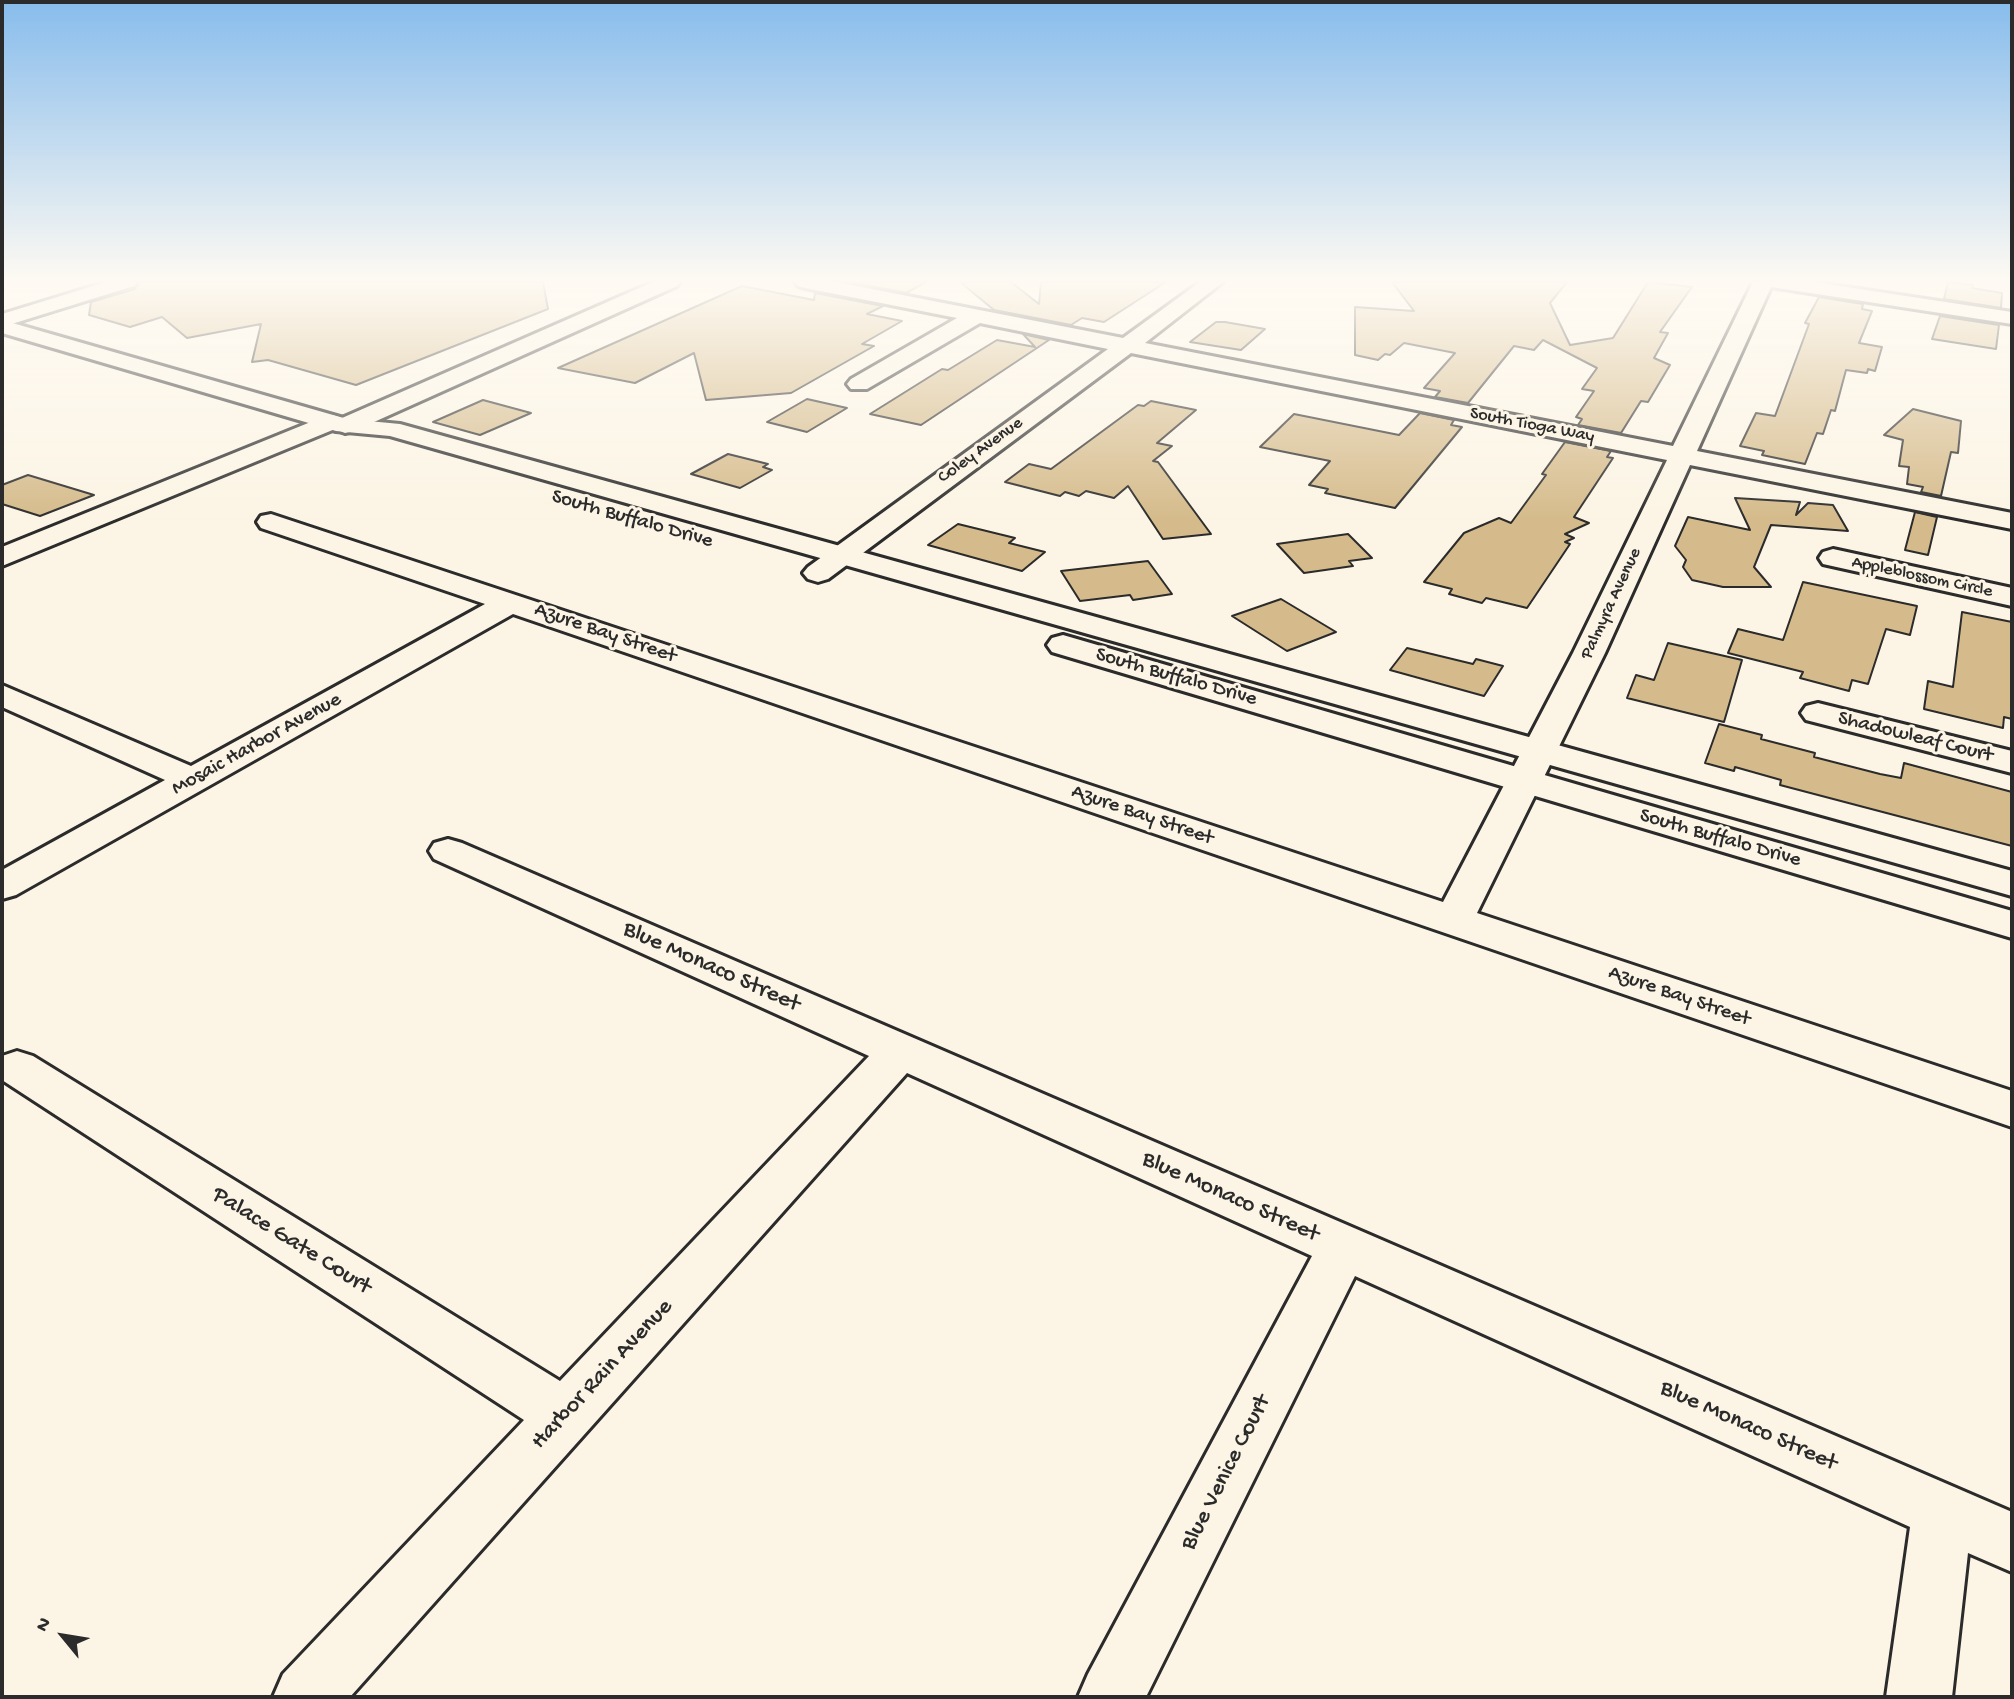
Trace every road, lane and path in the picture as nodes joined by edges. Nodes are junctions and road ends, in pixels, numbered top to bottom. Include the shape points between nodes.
1 (127, 361) edge
2 (485, 361) edge
3 (898, 361) edge
4 (1104, 361) edge
5 (1208, 361) edge
6 (1726, 361) edge
7 (859, 384) dead end
8 (338, 424) junction
9 (1682, 456) junction
10 (2012, 521) edge
11 (271, 522) dead end
12 (2, 557) edge
13 (1833, 558) dead end
14 (830, 564) junction
15 (2012, 597) edge
16 (512, 602) junction
17 (2, 695) edge
18 (1818, 713) dead end
19 (2012, 762) edge
20 (1533, 768) junction
21 (194, 780) junction
22 (448, 851) dead end
23 (2012, 884) edge
24 (2, 886) edge
25 (1453, 921) junction
26 (2012, 925) edge
27 (900, 1052) junction
28 (17, 1068) dead end
29 (2012, 1109) edge
30 (1343, 1248) junction
31 (565, 1415) junction
32 (1942, 1512) junction
33 (2012, 1542) edge
34 (306, 1697) edge
35 (1111, 1697) edge
36 (1919, 1697) edge

1 - 8 street, South Buffalo Drive
2 - 8 street
3 - 7 street
4 - 14 street, Coley Avenue
5 - 9 street, South Tioga Way
6 - 9 street, Palmyra Avenue
8 - 12 street
8 - 14 street, South Buffalo Drive via 360,442
9 - 10 street, South Tioga Way
9 - 20 street, Palmyra Avenue
11 - 16 street, Azure Bay Street
13 - 15 street, Appleblossom Circle
14 - 20 street, South Buffalo Drive
16 - 21 street, Mosaic Harbor Avenue
16 - 25 street, Azure Bay Street
17 - 21 street
18 - 19 street, Shadowleaf Court
20 - 23 street, South Buffalo Drive
20 - 25 street, Palmyra Avenue
20 - 26 street, South Buffalo Drive
21 - 24 street, Mosaic Harbor Avenue
22 - 27 street, Blue Monaco Street
25 - 29 street, Azure Bay Street
27 - 30 street, Blue Monaco Street
27 - 31 street, Harbor Rain Avenue
28 - 31 street, Palace Gate Court
30 - 32 street, Blue Monaco Street
30 - 35 street, Blue Venice Court
31 - 34 street, Harbor Rain Avenue
32 - 33 street, Blue Monaco Street
32 - 36 street

